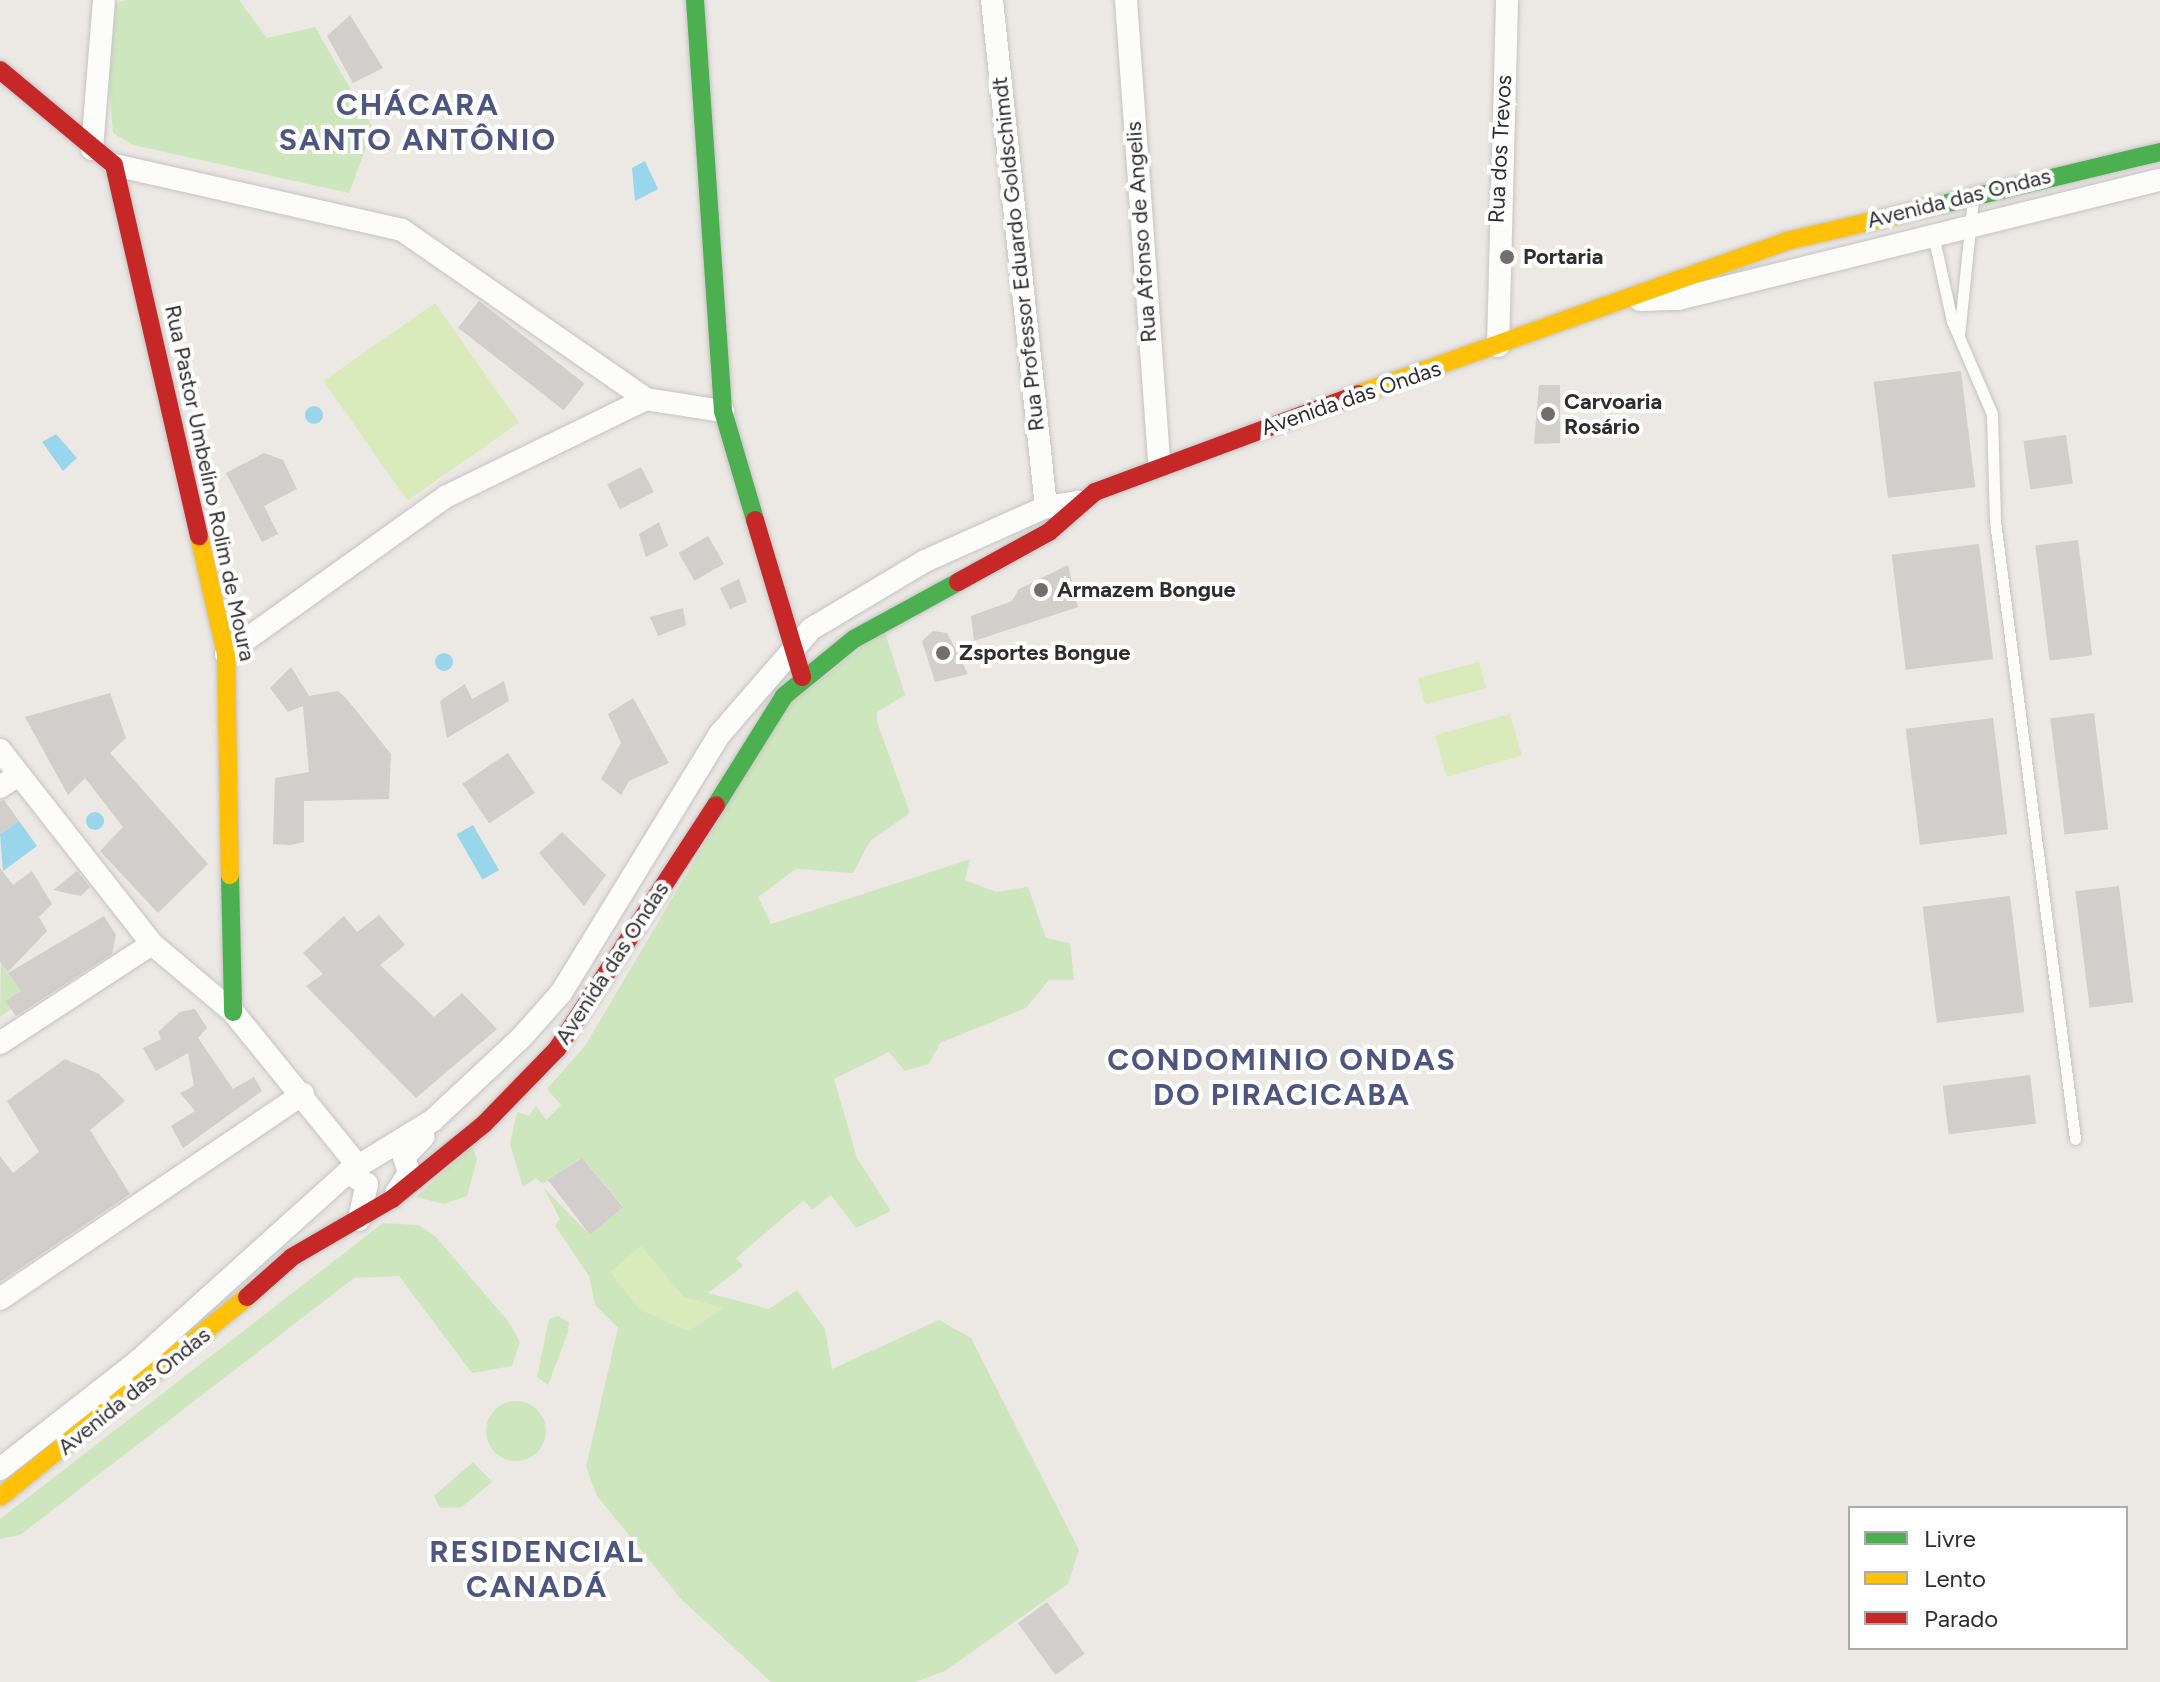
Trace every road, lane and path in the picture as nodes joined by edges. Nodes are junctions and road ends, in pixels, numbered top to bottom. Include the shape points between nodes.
1 (104, 0) edge
2 (695, 0) edge
3 (992, 0) edge
4 (1126, 0) edge
5 (1507, 0) edge
6 (0, 70) edge
7 (92, 149) junction
8 (2151, 154) edge
9 (2106, 163) junction
10 (114, 165) junction
11 (2152, 182) edge
12 (2109, 191) junction
13 (1973, 197) junction
14 (1921, 210) junction
15 (1969, 227) junction
16 (1934, 239) junction
17 (1787, 241) junction
18 (1827, 264) junction
19 (1968, 292) junction
20 (1945, 297) junction
21 (1624, 299) junction
22 (1678, 299) junction
23 (1959, 337) junction
24 (1498, 346) junction
25 (646, 399) junction
26 (723, 411) junction
27 (1159, 465) junction
28 (1079, 502) junction
29 (1046, 507) junction
30 (980, 538) junction
31 (948, 551) junction
32 (989, 562) junction
33 (958, 581) junction
34 (797, 643) junction
35 (226, 654) junction
36 (802, 677) junction
37 (0, 750) edge
38 (8, 782) edge
39 (152, 944) junction
40 (233, 1012) junction
41 (0, 1043) edge
42 (303, 1094) junction
43 (453, 1103) junction
44 (2075, 1139) dead end
45 (353, 1170) junction
46 (392, 1199) junction
47 (359, 1220) junction
48 (0, 1299) edge
49 (0, 1469) edge
50 (0, 1497) edge

1 - 7 street
2 - 26 street
3 - 29 street, Rua Professor Eduardo Goldschimdt
4 - 27 street, Rua Afonso de Angelis
5 - 24 street, Rua dos Trevos
6 - 7 street
7 - 10 street
8 - 9 street, Avenida das Ondas
8 - 11 lane
9 - 12 lane
9 - 13 street, Avenida das Ondas
10 - 25 street via 402,230
10 - 35 street, Rua Pastor Umbelino Rolim de Moura
11 - 12 street, Avenida das Ondas
12 - 15 street, Avenida das Ondas
13 - 14 street, Avenida das Ondas
13 - 15 lane
14 - 17 street, Avenida das Ondas
14 - 18 street via 1833,242
15 - 16 street, Avenida das Ondas
15 - 19 lane
16 - 18 street, Avenida das Ondas
16 - 20 lane
17 - 21 street, Avenida das Ondas
17 - 22 street via 1774,256 1698,284
18 - 22 street, Avenida das Ondas
19 - 20 lane
19 - 23 lane
20 - 23 lane
21 - 22 street, Avenida das Ondas
21 - 24 street, Avenida das Ondas
23 - 44 lane via 1992,414 1995,521
24 - 27 street, Avenida das Ondas
25 - 26 street
25 - 35 street via 447,496
26 - 34 street
27 - 28 street, Avenida das Ondas
28 - 29 street, Avenida das Ondas
28 - 32 street, Avenida das Ondas via 1049,532
29 - 30 street, Avenida das Ondas
30 - 31 street, Avenida das Ondas
30 - 32 street
31 - 33 street
31 - 34 street, Avenida das Ondas via 866,594
32 - 33 street, Avenida das Ondas
33 - 36 street, Avenida das Ondas
34 - 36 street
34 - 43 street, Avenida das Ondas via 720,734 561,993
35 - 40 street, Rua Pastor Umbelino Rolim de Moura
36 - 46 street, Avenida das Ondas via 751,741 557,1049 484,1124
37 - 38 street
38 - 39 street
39 - 40 street
39 - 41 street
40 - 42 street
42 - 45 street
42 - 48 street
43 - 45 street, Avenida das Ondas
43 - 46 street via 409,1150 409,1173
45 - 47 street via 367,1184
45 - 49 street, Avenida das Ondas via 137,1362
46 - 47 street, Avenida das Ondas
47 - 50 street, Avenida das Ondas via 292,1257 147,1385

